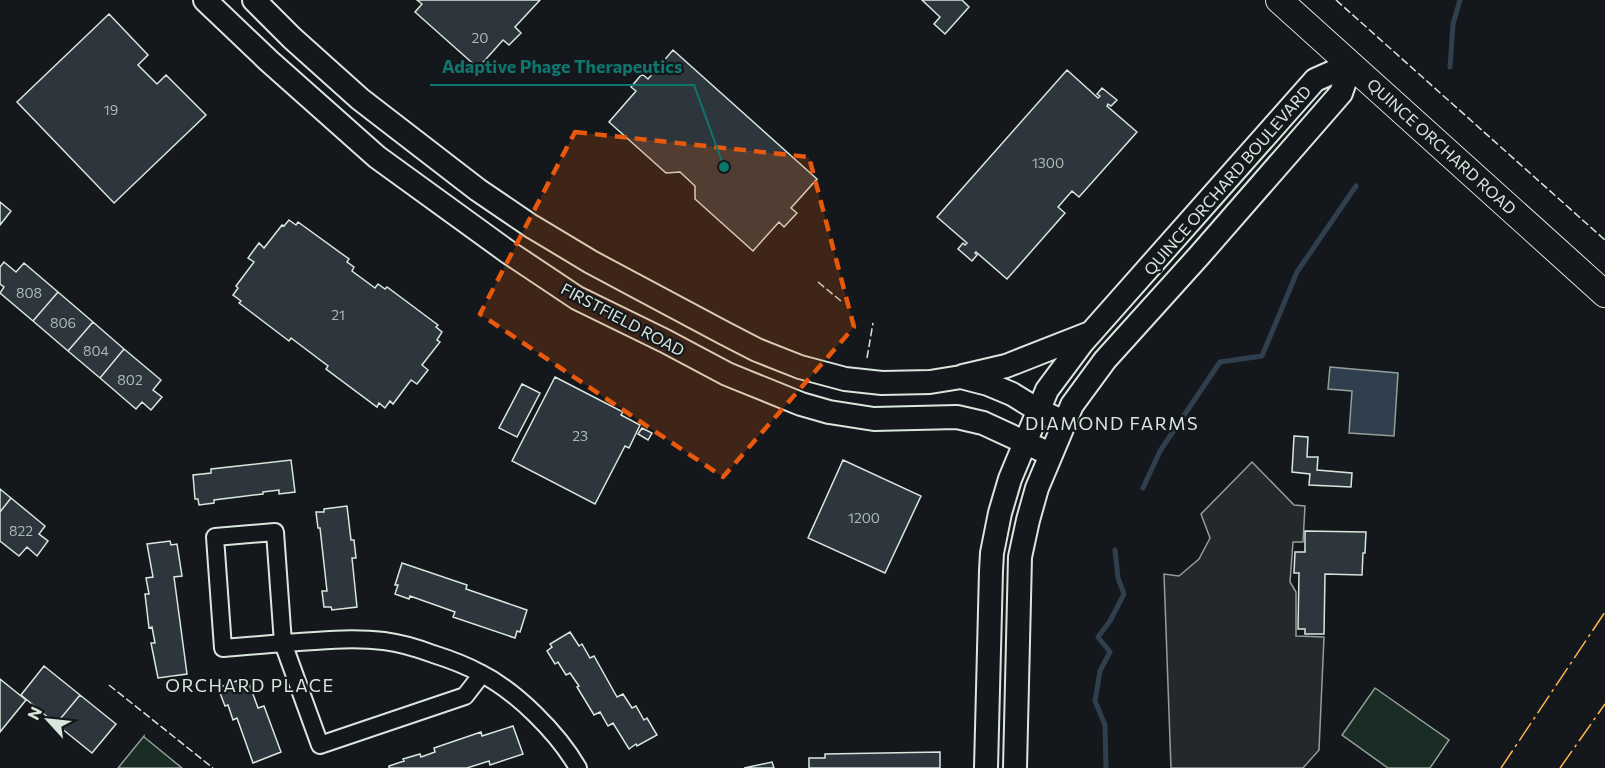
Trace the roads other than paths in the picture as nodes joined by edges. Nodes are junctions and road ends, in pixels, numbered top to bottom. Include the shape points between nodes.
1 (205, 0) edge
2 (254, 0) edge
3 (1279, 0) edge
4 (1351, 64) junction
5 (1605, 294) edge
6 (1092, 332) junction
7 (961, 377) junction
8 (1038, 410) junction
9 (1064, 422) junction
10 (1024, 441) junction
11 (1050, 454) junction
12 (283, 643) junction
13 (482, 674) junction
14 (578, 768) edge
15 (986, 768) edge
16 (1014, 768) edge

1 - 10 street, FIRSTFIELD ROAD via 377,157 577,298 727,374 801,404 874,419 957,417 983,423
2 - 7 street via 360,99 492,200 591,262 724,333 800,367 844,379 930,382
3 - 4 main road, QUINCE ORCHARD ROAD
4 - 5 main road, QUINCE ORCHARD ROAD
4 - 6 street, QUINCE ORCHARD BOULEVARD via 1315,80
4 - 9 street, QUINCE ORCHARD BOULEVARD via 1341,93 1105,360
6 - 7 street via 1006,366
6 - 8 street, QUINCE ORCHARD BOULEVARD via 1047,390
7 - 8 street via 1012,394
8 - 9 street
8 - 10 street, QUINCE ORCHARD BOULEVARD
9 - 11 street, QUINCE ORCHARD BOULEVARD
10 - 11 street, FIRSTFIELD ROAD
10 - 15 street, QUINCE ORCHARD BOULEVARD via 1000,513 992,553
11 - 16 street, QUINCE ORCHARD BOULEVARD via 1020,557
12 - 12 street via 275,532 215,537 223,648
12 - 13 street via 385,641 417,648
12 - 13 street via 320,745 465,696
13 - 14 street via 538,717

